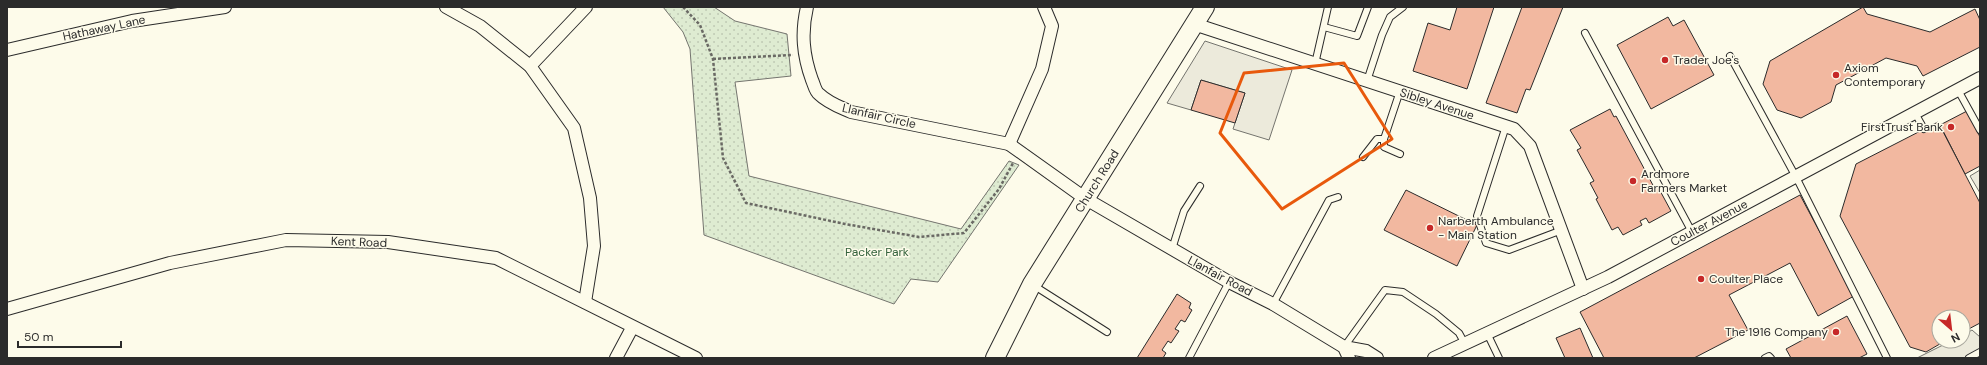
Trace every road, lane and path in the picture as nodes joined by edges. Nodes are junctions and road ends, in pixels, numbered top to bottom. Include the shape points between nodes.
1 (225, 7) edge
2 (446, 7) edge
3 (586, 7) edge
4 (683, 7) edge
5 (807, 7) edge
6 (1044, 7) edge
7 (1205, 7) edge
8 (1328, 7) edge
9 (1368, 7) edge
10 (1403, 7) edge
11 (1194, 24) junction
12 (1324, 27) junction
13 (1585, 33) dead end
14 (7, 50) edge
15 (804, 54) junction
16 (1730, 56) dead end
17 (713, 59) junction
18 (1315, 64) junction
19 (530, 66) junction
20 (1980, 78) edge
21 (1367, 81) junction
22 (1958, 90) junction
23 (1400, 92) junction
24 (1915, 113) junction
25 (1506, 126) junction
26 (1924, 129) dead end
27 (1980, 130) edge
28 (1384, 139) junction
29 (1008, 144) junction
30 (1019, 152) junction
31 (1400, 154) dead end
32 (1363, 157) dead end
33 (1796, 177) junction
34 (1200, 186) dead end
35 (1338, 197) dead end
36 (1086, 199) junction
37 (1562, 230) junction
38 (1692, 232) junction
39 (1172, 249) junction
40 (1228, 282) junction
41 (1032, 284) junction
42 (1583, 289) junction
43 (585, 302) junction
44 (1273, 304) junction
45 (7, 309) edge
46 (632, 328) junction
47 (1107, 332) dead end
48 (1488, 333) junction
49 (1464, 344) junction
50 (1344, 347) junction
51 (1980, 352) edge
52 (1438, 357) edge
53 (616, 358) edge
54 (696, 358) edge
55 (995, 358) edge
56 (1189, 358) edge
57 (1349, 358) edge
58 (1377, 358) edge
59 (1499, 358) edge
60 (1765, 358) edge
61 (1771, 358) edge
62 (1887, 358) edge
63 (1969, 358) edge

1 - 14 street, Hathaway Lane via 132,21
2 - 19 street via 480,26
3 - 19 street
4 - 17 path via 700,25
5 - 15 street, Llanfair Circle via 803,26
6 - 29 street via 1052,26 1042,69
7 - 11 street, Church Road
8 - 12 lane
9 - 12 lane via 1357,36
10 - 21 lane via 1390,17
11 - 18 street, Sibley Avenue
11 - 36 street, Church Road
12 - 18 lane
13 - 38 lane
15 - 17 path
15 - 29 street, Llanfair Circle via 817,93 834,105 851,112
16 - 33 lane
17 - 30 path via 723,158 746,203 919,237 964,233 999,188
18 - 21 street, Sibley Avenue
19 - 43 street via 574,128 590,198 594,246
20 - 22 street, Coulter Avenue
21 - 23 street, Sibley Avenue
22 - 24 street, Coulter Avenue
22 - 27 lane
23 - 25 street, Sibley Avenue
23 - 28 lane
24 - 26 lane
24 - 33 street, Coulter Avenue
25 - 37 street, Sibley Avenue via 1514,129 1530,146
25 - 37 lane via 1477,216 1486,243 1509,250
28 - 31 lane via 1384,147
28 - 32 lane via 1377,139
29 - 30 street, Llanfair Circle
30 - 36 street, Llanfair Circle
33 - 38 street, Coulter Avenue
33 - 62 lane
34 - 39 lane via 1184,211
35 - 44 lane via 1329,200
36 - 39 street, Llanfair Road
36 - 41 street, Church Road
37 - 42 street, Sibley Avenue
38 - 42 street, Coulter Avenue
39 - 40 street, Llanfair Road
40 - 44 street, Llanfair Road
40 - 56 lane
41 - 47 lane
41 - 55 street, Church Road
42 - 48 street, Coulter Avenue
43 - 45 street, Kent Road via 496,258 388,242 286,240 170,263
43 - 46 street, Kent Road
44 - 50 street, Llanfair Road
46 - 53 street
46 - 54 street, Kent Road
48 - 49 street, Coulter Avenue
48 - 59 lane
49 - 50 lane via 1459,333 1436,314 1403,292 1385,290
49 - 52 street, Coulter Avenue
50 - 57 street
50 - 58 street via 1366,352
51 - 63 lane
60 - 61 lane

